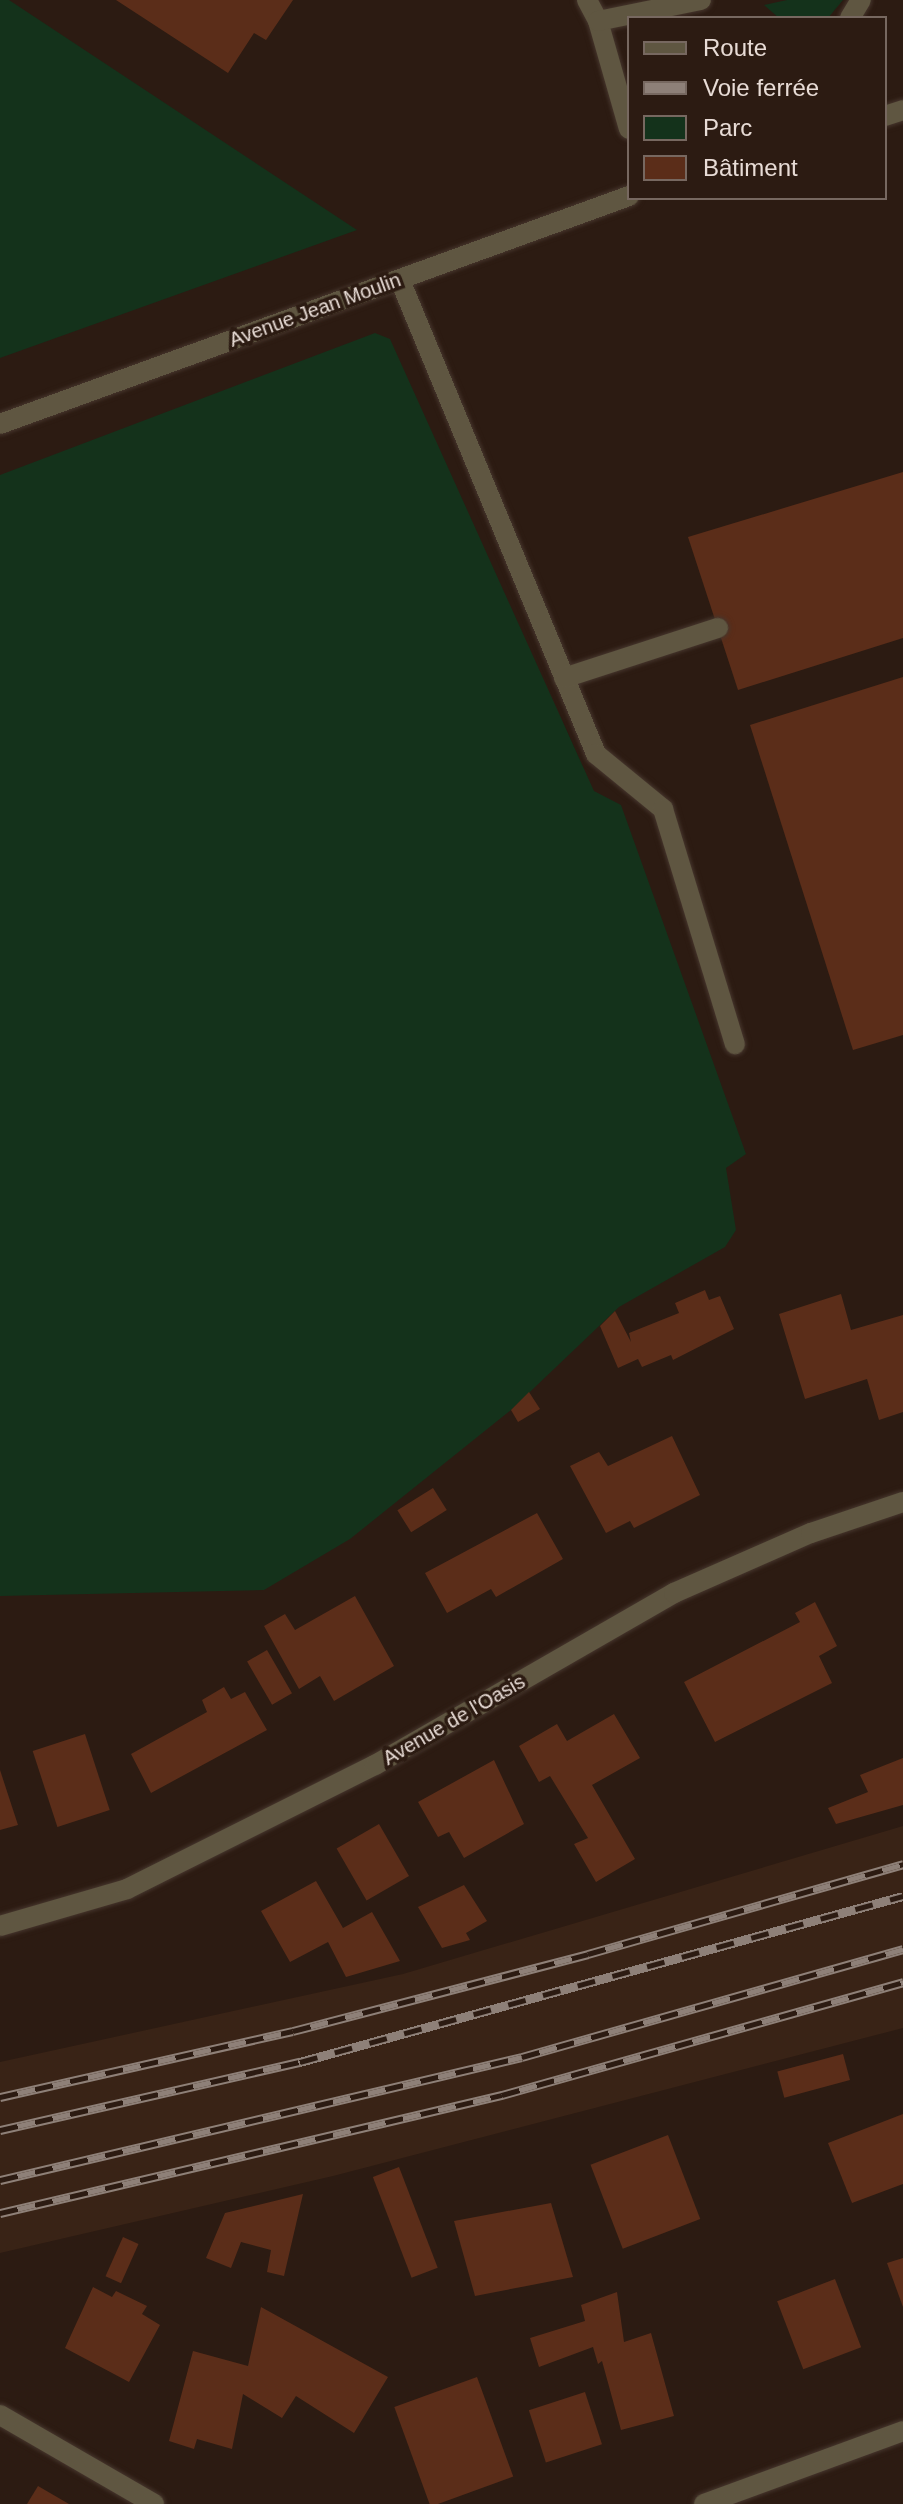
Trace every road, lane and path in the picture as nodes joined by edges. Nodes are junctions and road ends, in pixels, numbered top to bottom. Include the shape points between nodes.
1 (587, 0) edge
2 (701, 0) edge
3 (598, 21) junction
4 (627, 122) edge
5 (627, 197) edge
6 (400, 280) junction
7 (0, 424) edge
8 (718, 628) dead end
9 (564, 678) junction
10 (735, 1044) dead end
11 (903, 1502) edge
12 (0, 1926) edge
13 (0, 2415) edge
14 (903, 2431) edge
15 (154, 2504) edge
16 (704, 2504) edge

1 - 3 street
2 - 3 street
3 - 4 street
5 - 6 street, Avenue Jean Moulin
6 - 7 street, Avenue Jean Moulin
6 - 9 street
8 - 9 street
9 - 10 street via 596,754 663,809
11 - 12 street, Avenue de l'Oasis via 811,1533 674,1593 375,1765 127,1889
13 - 15 street
14 - 16 street

